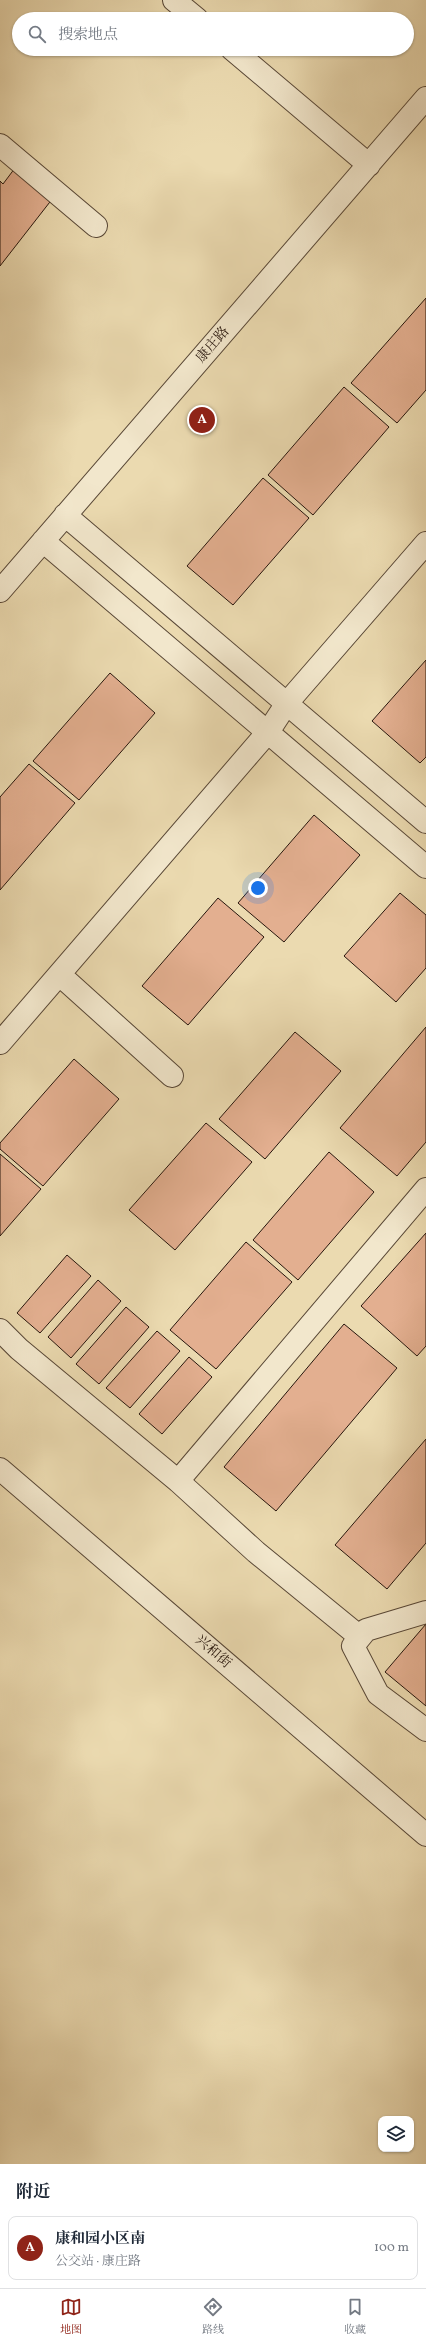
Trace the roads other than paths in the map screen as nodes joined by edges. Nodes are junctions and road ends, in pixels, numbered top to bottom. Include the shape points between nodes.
1 (174, 0) edge
2 (189, 12) edge
3 (240, 56) edge
4 (426, 98) edge
5 (0, 145) edge
6 (369, 165) junction
7 (96, 226) dead end
8 (65, 515) junction
9 (43, 541) junction
10 (426, 543) edge
11 (0, 591) edge
12 (286, 703) junction
13 (268, 732) junction
14 (336, 746) junction
15 (312, 770) junction
16 (426, 822) edge
17 (426, 867) edge
18 (60, 975) junction
19 (0, 1043) edge
20 (172, 1076) dead end
21 (426, 1189) edge
22 (0, 1330) edge
23 (0, 1469) edge
24 (178, 1481) junction
25 (426, 1612) edge
26 (360, 1637) junction
27 (426, 1730) edge
28 (426, 1835) edge

1 - 2 street
3 - 6 street
4 - 6 street, 康庄路
5 - 7 street
6 - 8 street, 康庄路
8 - 9 street, 康庄路
8 - 12 street
9 - 11 street, 康庄路
9 - 13 street
10 - 12 street
12 - 13 street
12 - 14 street
13 - 15 street
13 - 18 street
14 - 15 street via 318,744 309,758
14 - 16 street
15 - 17 street
18 - 19 street
18 - 20 street
21 - 24 street
22 - 24 street via 19,1349
23 - 28 street, 兴和街
24 - 26 street via 256,1552
25 - 26 street via 366,1630
26 - 27 street via 353,1646 378,1694

